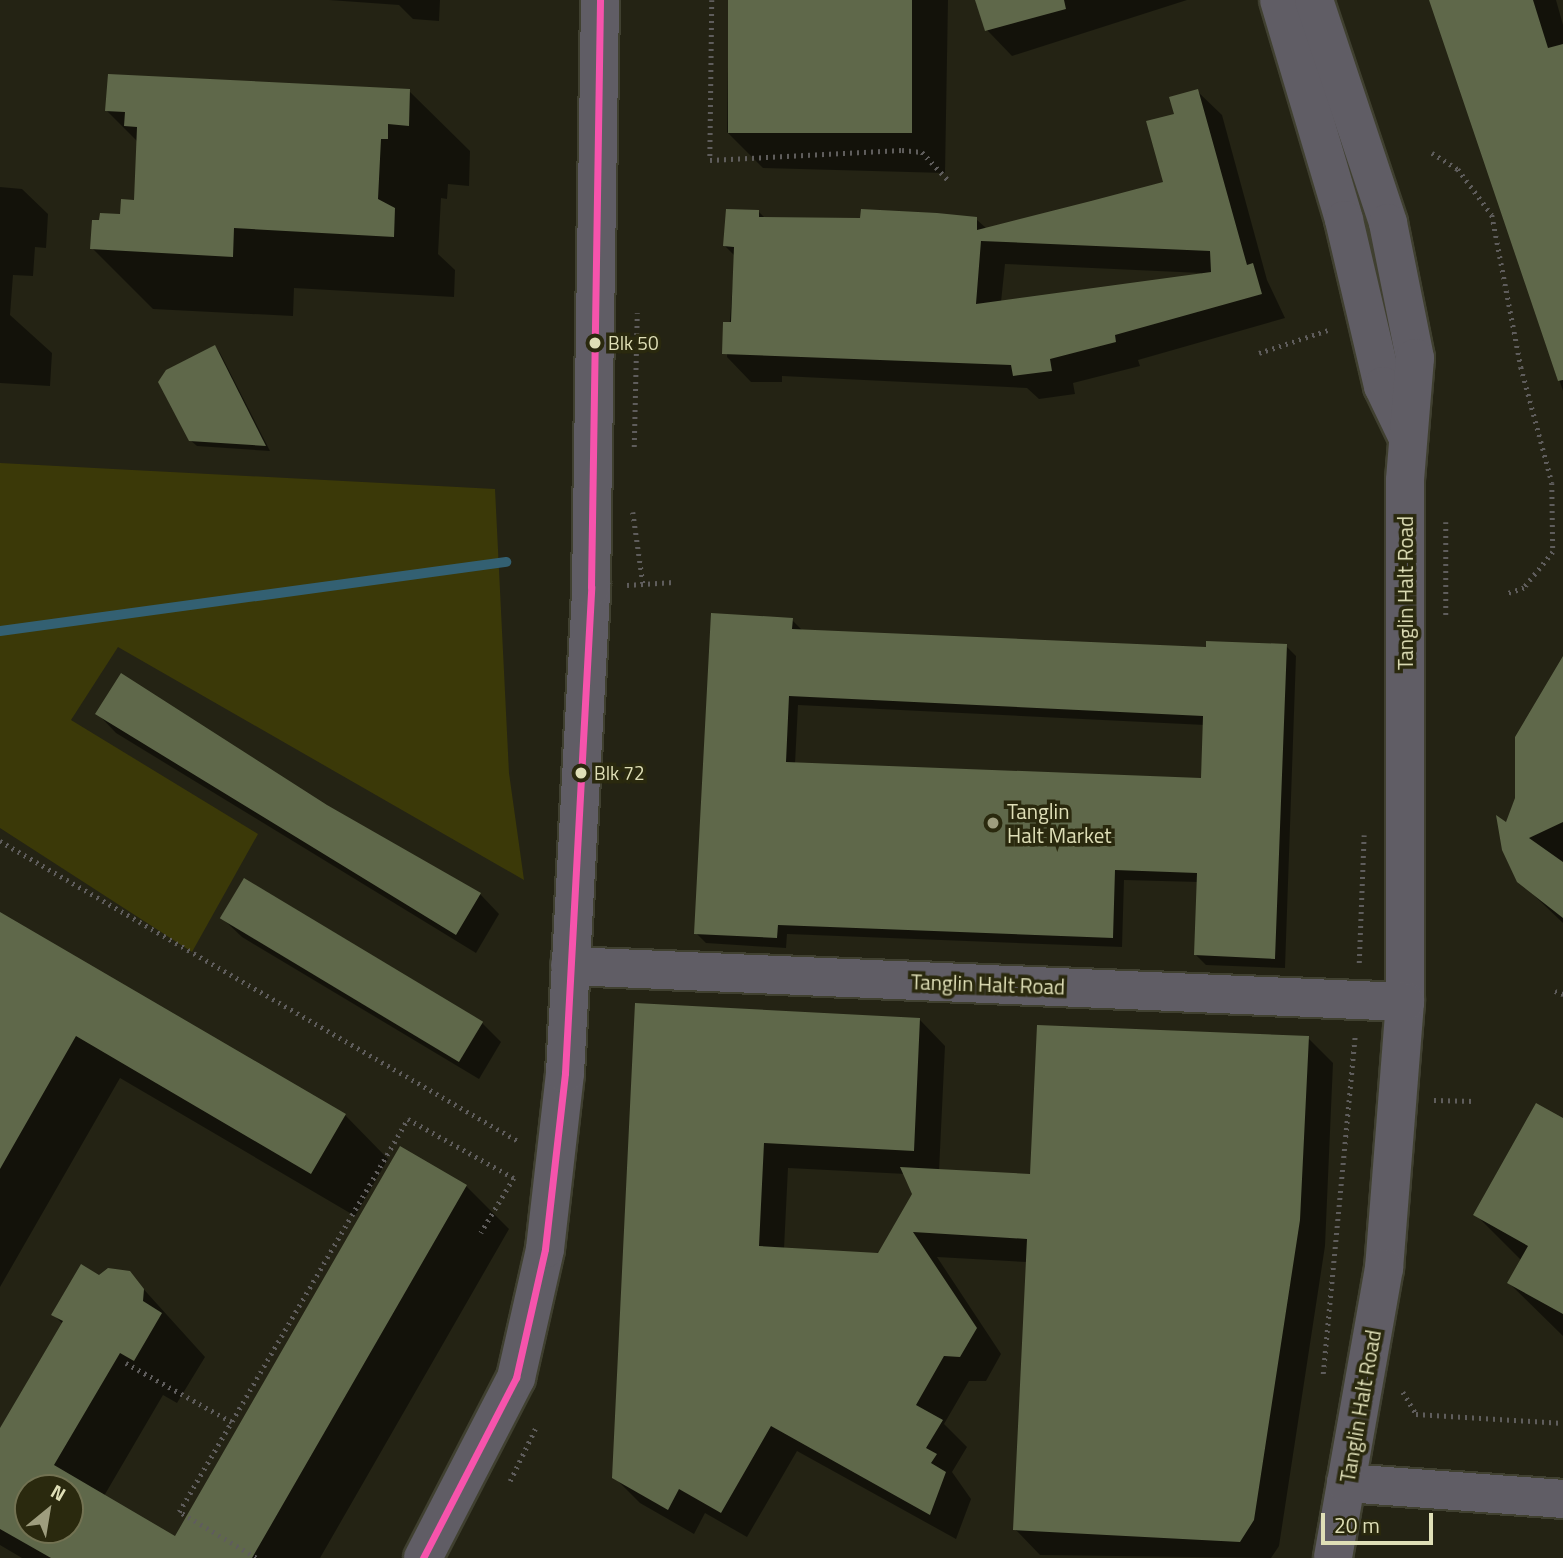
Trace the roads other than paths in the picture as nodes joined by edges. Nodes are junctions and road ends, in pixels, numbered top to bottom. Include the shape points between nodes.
1 (600, 0) edge
2 (1279, 0) edge
3 (1314, 0) edge
4 (1406, 436) junction
5 (570, 967) junction
6 (1405, 1002) junction
7 (1346, 1483) junction
8 (1563, 1499) edge
9 (423, 1558) edge
10 (1333, 1558) edge

1 - 5 street via 591,587
2 - 4 street, Tanglin Halt Road via 1344,220 1383,386
3 - 4 street, Tanglin Halt Road via 1388,223 1415,358
4 - 6 street, Tanglin Halt Road
5 - 6 street, Tanglin Halt Road
5 - 9 street via 545,1249 516,1378
6 - 7 street, Tanglin Halt Road via 1384,1268
7 - 8 street
7 - 10 street, Tanglin Halt Road

